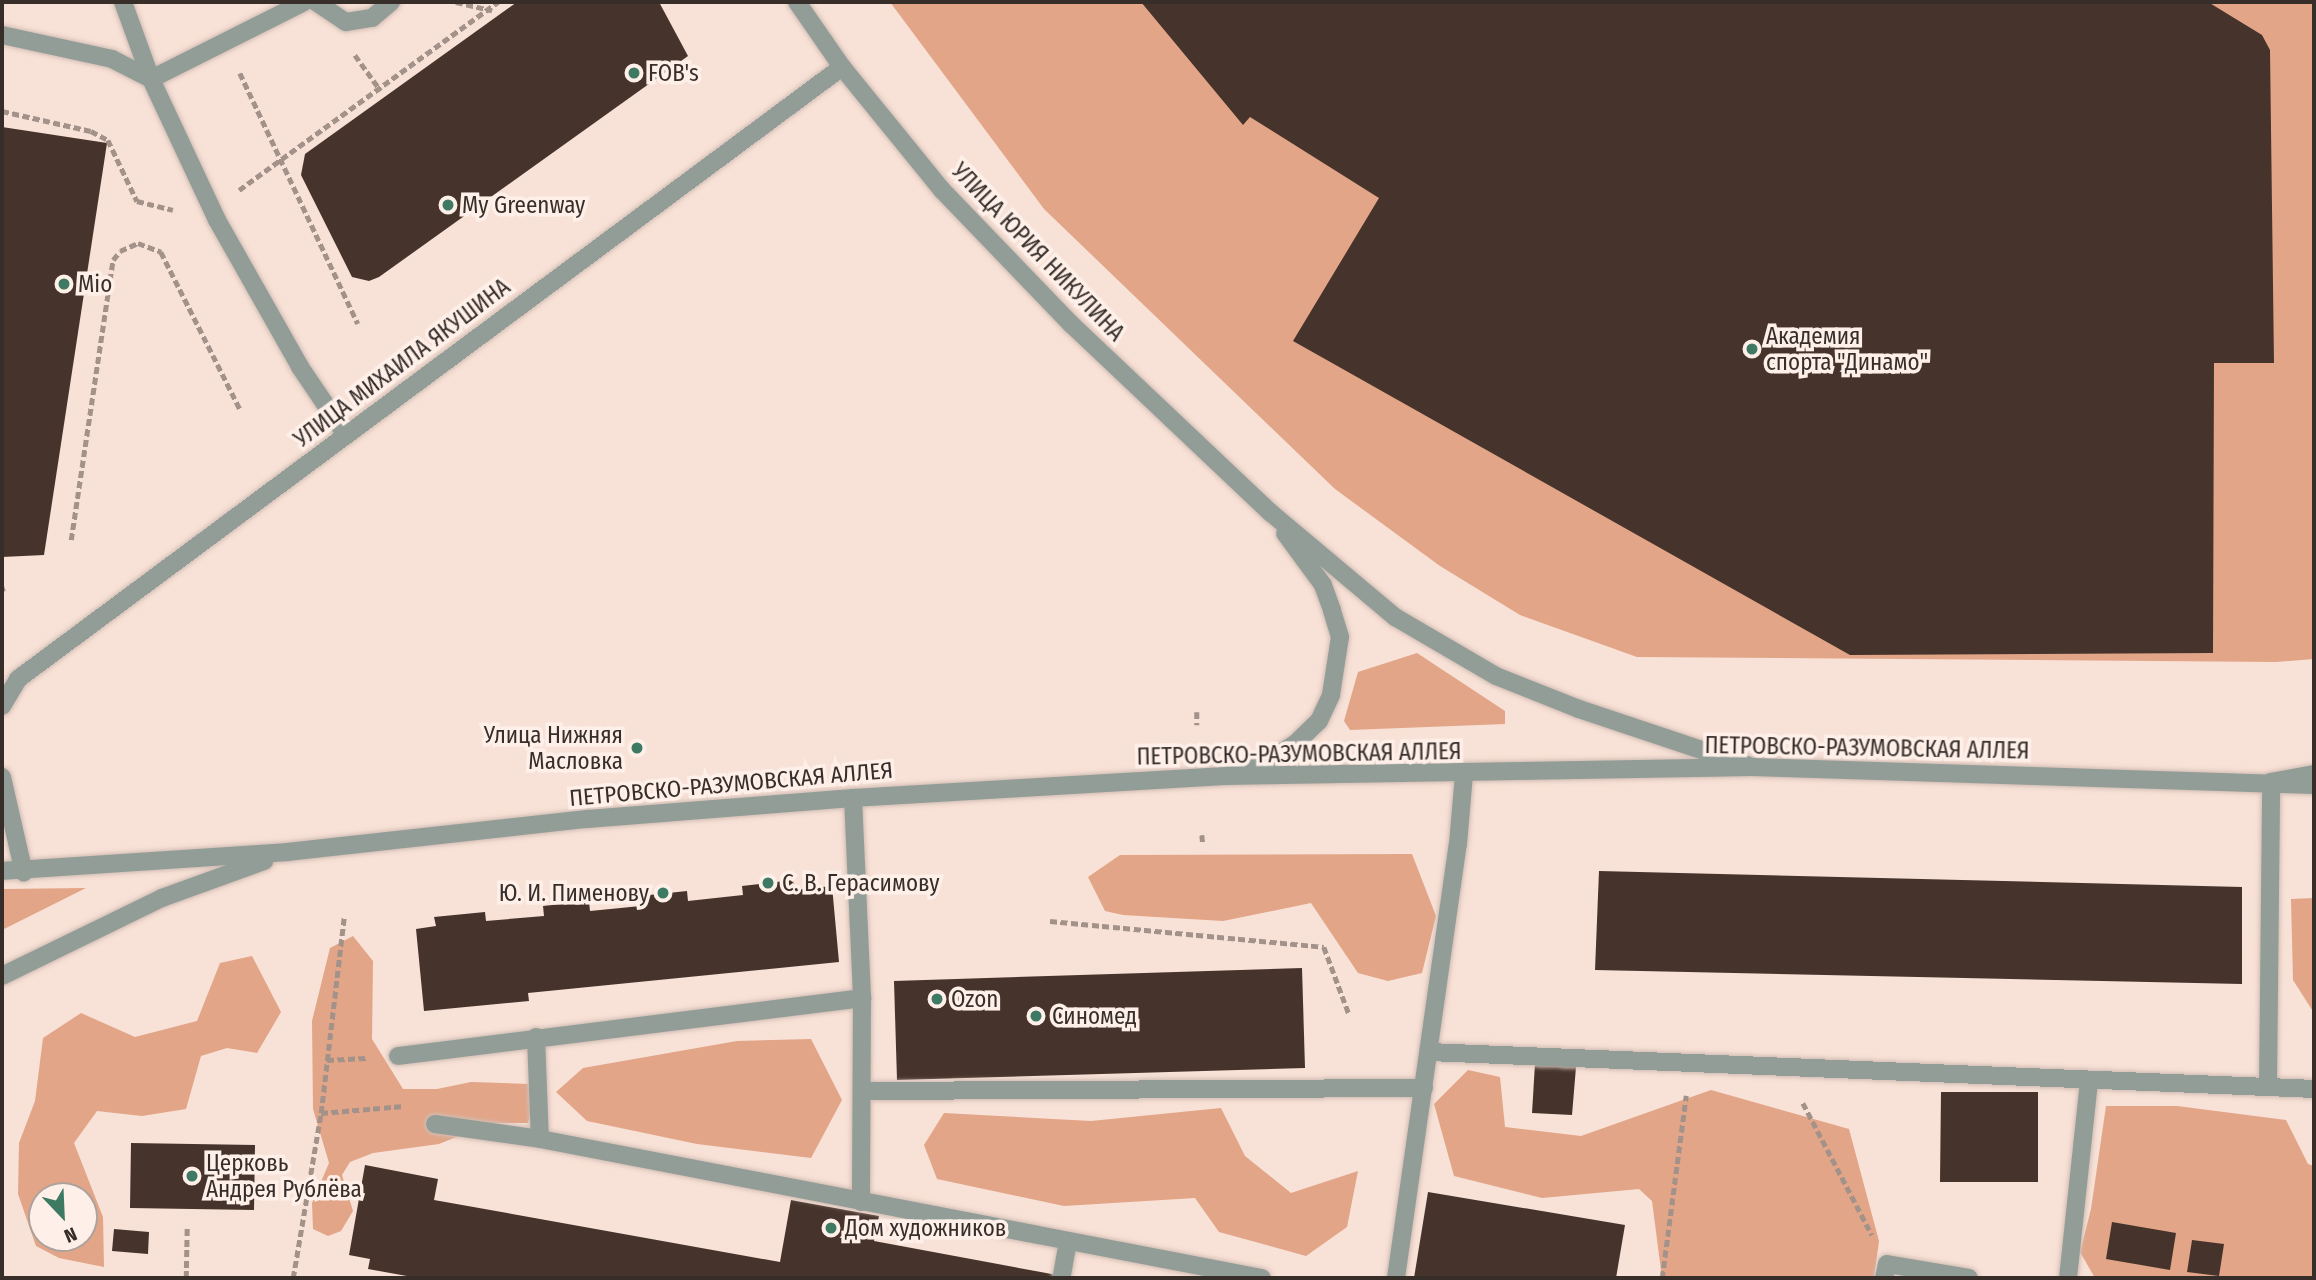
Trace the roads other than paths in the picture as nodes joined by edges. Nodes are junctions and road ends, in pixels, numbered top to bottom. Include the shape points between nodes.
1 (123, 2) edge
2 (304, 2) edge
3 (316, 2) edge
4 (391, 2) edge
5 (797, 2) edge
6 (2, 35) edge
7 (842, 67) junction
8 (151, 79) junction
9 (346, 436) junction
10 (1271, 513) junction
11 (2, 706) edge
12 (1752, 767) junction
13 (1464, 774) junction
14 (2314, 774) edge
15 (1224, 776) junction
16 (2, 777) edge
17 (2271, 782) junction
18 (2314, 785) edge
19 (853, 797) junction
20 (287, 852) junction
21 (2, 871) edge
22 (24, 873) junction
23 (2, 976) edge
24 (862, 998) junction
25 (536, 1037) junction
26 (1429, 1052) junction
27 (398, 1056) dead end
28 (2089, 1080) junction
29 (2268, 1086) junction
30 (1424, 1088) junction
31 (2314, 1089) edge
32 (862, 1091) junction
33 (435, 1124) road end
34 (540, 1139) junction
35 (862, 1202) junction
36 (1068, 1241) junction
37 (1886, 1271) edge
38 (1062, 1275) dead end
39 (1262, 1278) edge
40 (1396, 1278) edge
41 (1969, 1278) edge
42 (2068, 1278) edge

1 - 8 street
2 - 8 street
3 - 4 street via 346,22 372,18
5 - 7 street, УЛИЦА ЮРИЯ НИКУЛИНА
6 - 8 street via 113,58
7 - 9 street, УЛИЦА МИХАИЛА ЯКУШИНА
7 - 10 street, УЛИЦА ЮРИЯ НИКУЛИНА via 942,190 1061,314
8 - 9 street via 210,204 300,367
9 - 11 street, УЛИЦА МИХАИЛА ЯКУШИНА via 18,680
10 - 12 street, УЛИЦА ЮРИЯ НИКУЛИНА via 1395,617 1485,670 1578,709
10 - 15 street, УЛИЦА ЮРИЯ НИКУЛИНА via 1323,585 1340,637 1338,663 1319,721 1267,762
12 - 13 street, ПЕТРОВСКО-РАЗУМОВСКАЯ АЛЛЕЯ
12 - 17 street, ПЕТРОВСКО-РАЗУМОВСКАЯ АЛЛЕЯ
13 - 15 street, ПЕТРОВСКО-РАЗУМОВСКАЯ АЛЛЕЯ
13 - 26 street
14 - 17 street
15 - 19 street, ПЕТРОВСКО-РАЗУМОВСКАЯ АЛЛЕЯ
16 - 22 street
17 - 18 street, ПЕТРОВСКО-РАЗУМОВСКАЯ АЛЛЕЯ
17 - 29 street
19 - 20 street, ПЕТРОВСКО-РАЗУМОВСКАЯ АЛЛЕЯ
19 - 24 street
20 - 22 street, ПЕТРОВСКО-РАЗУМОВСКАЯ АЛЛЕЯ
20 - 23 street, ПЕТРОВСКО-РАЗУМОВСКАЯ АЛЛЕЯ via 162,898
21 - 22 street, ПЕТРОВСКО-РАЗУМОВСКАЯ АЛЛЕЯ
24 - 25 street
24 - 32 street
25 - 27 street
25 - 34 street
26 - 28 street
26 - 30 street
28 - 29 street
28 - 42 street
29 - 31 street
30 - 32 street
30 - 40 street
32 - 35 street
33 - 34 street
34 - 35 street
35 - 36 street
36 - 38 street
36 - 39 street
37 - 41 street

